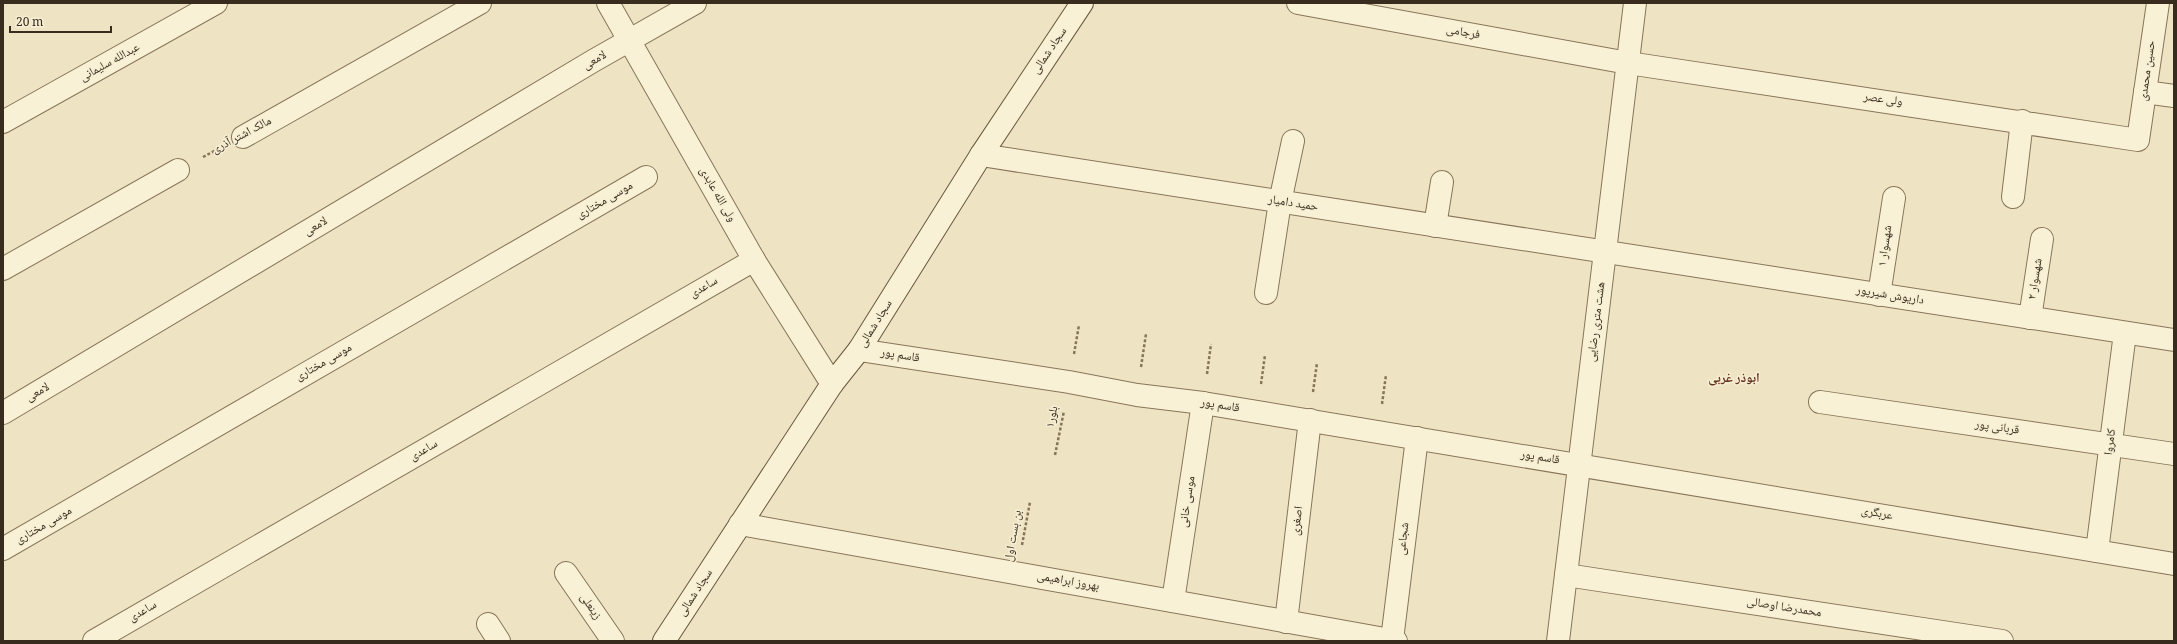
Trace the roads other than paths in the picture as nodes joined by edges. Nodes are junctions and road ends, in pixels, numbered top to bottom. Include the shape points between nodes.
1 (216, 3) edge
2 (480, 3) edge
3 (608, 3) edge
4 (695, 3) edge
5 (1082, 3) edge
6 (1298, 3) edge
7 (1635, 3) edge
8 (2158, 3) edge
9 (630, 40) junction
10 (1628, 63) junction
11 (2144, 92) junction
12 (2174, 96) edge
13 (2022, 121) junction
14 (3, 122) edge
15 (243, 137) road end
16 (2138, 140) joint
17 (1292, 141) dead end
18 (981, 155) junction
19 (178, 170) road end
20 (646, 177) dead end
21 (1442, 182) dead end
22 (2014, 197) dead end
23 (1894, 198) dead end
24 (1280, 202) junction
25 (1435, 226) junction
26 (2042, 240) dead end
27 (1606, 252) junction
28 (754, 260) junction
29 (3, 269) edge
30 (1266, 292) dead end
31 (1879, 295) junction
32 (2030, 318) junction
33 (2125, 333) junction
34 (2174, 340) edge
35 (859, 350) junction
36 (832, 384) junction
37 (1820, 402) dead end
38 (1203, 403) junction
39 (3, 414) edge
40 (1310, 420) junction
41 (1416, 438) junction
42 (2110, 445) junction
43 (2174, 454) edge
44 (1580, 464) junction
45 (740, 524) junction
46 (3, 549) edge
47 (2097, 551) junction
48 (2174, 564) edge
49 (566, 573) dead end
50 (1566, 575) junction
51 (1173, 601) junction
52 (1286, 622) junction
53 (94, 641) edge
54 (613, 641) edge
55 (664, 641) edge
56 (1394, 641) edge
57 (1558, 641) edge
58 (2002, 641) edge

1 - 14 street, عبدالله سلیمانی
2 - 15 street, مالک اشتر آذری
3 - 9 street, ولی الله عابدی
4 - 9 street, لامعی
5 - 18 street, سجاد شمالی
6 - 10 street, فرجامی
7 - 10 street, هشت متری رضایی
8 - 11 street, حسین محمدی
9 - 28 street, ولی الله عابدی
9 - 39 street, لامعی
10 - 13 street, ولی عصر
10 - 27 street, هشت متری رضایی
11 - 12 street
11 - 16 street, حسین محمدی
13 - 16 street, ولی عصر
13 - 22 street
17 - 24 street
18 - 24 street, حمید دامیار
18 - 35 street, سجاد شمالی
19 - 29 street
20 - 46 street, موسی مختاری
21 - 25 street
23 - 31 street, شهسوار ۱
24 - 25 street, حمید دامیار
24 - 30 street
25 - 27 street, حمید دامیار
26 - 32 street, شهسوار ۲
27 - 31 street, داریوش شیرپور
27 - 44 street, هشت متری رضایی
28 - 36 street, ولی الله عابدی
28 - 53 street, ساعدی
31 - 32 street, داریوش شیرپور
32 - 33 street, داریوش شیرپور
33 - 34 street, داریوش شیرپور
33 - 42 street, کامروا
35 - 36 street, سجاد شمالی
35 - 38 street, قاسم پور via 1137,395
36 - 45 street, سجاد شمالی
37 - 42 street, قربانی پور
38 - 40 street, قاسم پور
38 - 51 street, موسی خانی
40 - 41 street, قاسم پور
40 - 52 street, اصغری
41 - 44 street, قاسم پور
41 - 56 street, شجاعی
42 - 43 street, قربانی پور
42 - 47 street, کامروا
44 - 47 street, عربگری
44 - 50 street, هشت متری رضایی
45 - 51 street, بهروز ابراهیمی
45 - 55 street, سجاد شمالی
47 - 48 street, عربگری
49 - 54 street, زینعلی
50 - 57 street, هشت متری رضایی
50 - 58 street, محمدرضا اوصالی
51 - 52 street, بهروز ابراهیمی
52 - 56 street, بهروز ابراهیمی

